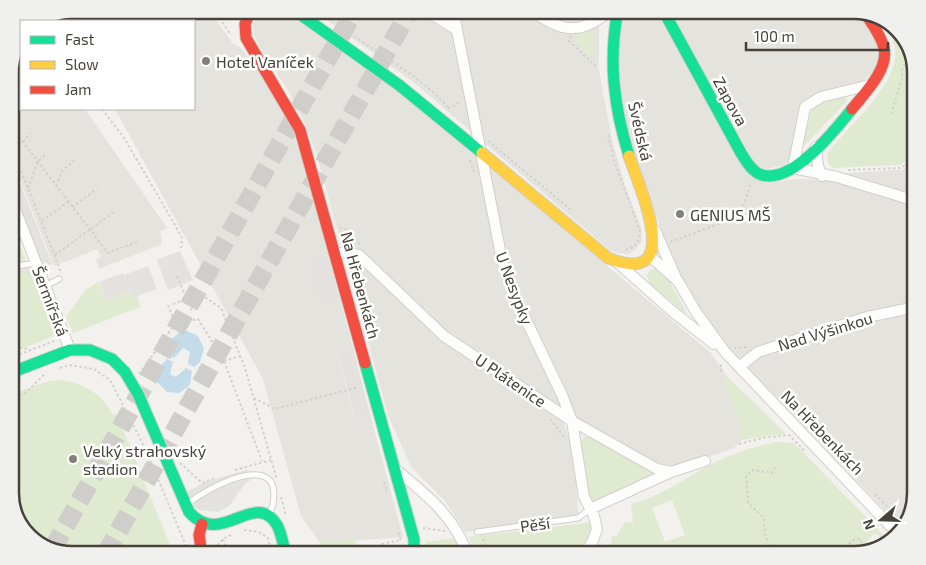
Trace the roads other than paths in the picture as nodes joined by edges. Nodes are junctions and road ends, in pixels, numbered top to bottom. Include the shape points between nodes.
1 (247, 19) edge
2 (307, 19) edge
3 (439, 19) edge
4 (455, 19) edge
5 (544, 19) edge
6 (599, 19) edge
7 (615, 19) edge
8 (668, 19) edge
9 (869, 21) edge
10 (457, 30) junction
11 (870, 85) junction
12 (816, 147) junction
13 (481, 152) junction
14 (792, 168) junction
15 (822, 176) junction
16 (907, 198) edge
17 (648, 212) junction
18 (19, 219) edge
19 (336, 254) junction
20 (650, 257) junction
21 (618, 262) junction
22 (36, 263) junction
23 (19, 267) edge
24 (58, 276) road end
25 (678, 281) junction
26 (45, 286) junction
27 (907, 309) edge
28 (70, 350) junction
29 (722, 355) junction
30 (739, 367) junction
31 (19, 370) edge
32 (572, 421) junction
33 (705, 461) dead end
34 (394, 468) junction
35 (671, 472) junction
36 (185, 508) junction
37 (590, 509) junction
38 (269, 516) junction
39 (202, 524) junction
40 (893, 529) edge
41 (479, 532) road end
42 (201, 546) edge
43 (284, 546) edge
44 (414, 546) edge
45 (465, 546) edge
46 (590, 546) edge

1 - 19 street, Na Hřebenkách via 246,38 300,130
2 - 13 street, Na Hřebenkách via 399,85
3 - 10 street
4 - 10 street, U Nesypky
5 - 6 street via 573,30
7 - 17 street, Švédská via 612,73 622,132
8 - 14 street, Zapova via 748,164 762,174 780,174
9 - 11 street, Zapova via 885,52 882,68
10 - 13 street, U Nesypky
11 - 12 street, Zapova via 859,102
11 - 14 street via 821,97 805,107
12 - 14 street, Zapova
12 - 15 street
13 - 21 street, Na Hřebenkách via 608,258
13 - 32 street, U Nesypky via 502,260 516,300
14 - 15 street
15 - 16 street via 837,177
17 - 20 street, Švédská via 654,234
17 - 25 street
18 - 22 street, Šermířská
19 - 32 street, U Plátenice via 359,254 444,336
19 - 34 street, Na Hřebenkách
20 - 21 street, Na Hřebenkách via 631,266
20 - 25 street, Na Hřebenkách
21 - 29 street, Na Hřebenkách
22 - 23 lane
22 - 26 street, Šermířská
24 - 26 lane
25 - 29 street, Na Hřebenkách
26 - 28 street, Šermířská
27 - 30 street, Nad Výšinkou via 867,317 758,352
28 - 31 street
28 - 36 street via 81,349 105,355 125,372 138,394
29 - 30 street, Na Hřebenkách
30 - 40 street, Na Hřebenkách
32 - 35 street, U Plátenice via 657,469
32 - 37 street, U Nesypky via 584,497
33 - 35 street
34 - 44 street, Na Hřebenkách
34 - 45 street via 452,521
35 - 37 street
36 - 38 lane via 201,494 240,477 258,474 269,479 273,489 274,503
36 - 39 street
37 - 41 lane, Pěší via 578,518
37 - 46 street, U Nesypky via 597,529
38 - 39 street via 252,512 219,524
38 - 43 street via 278,526
39 - 42 street

